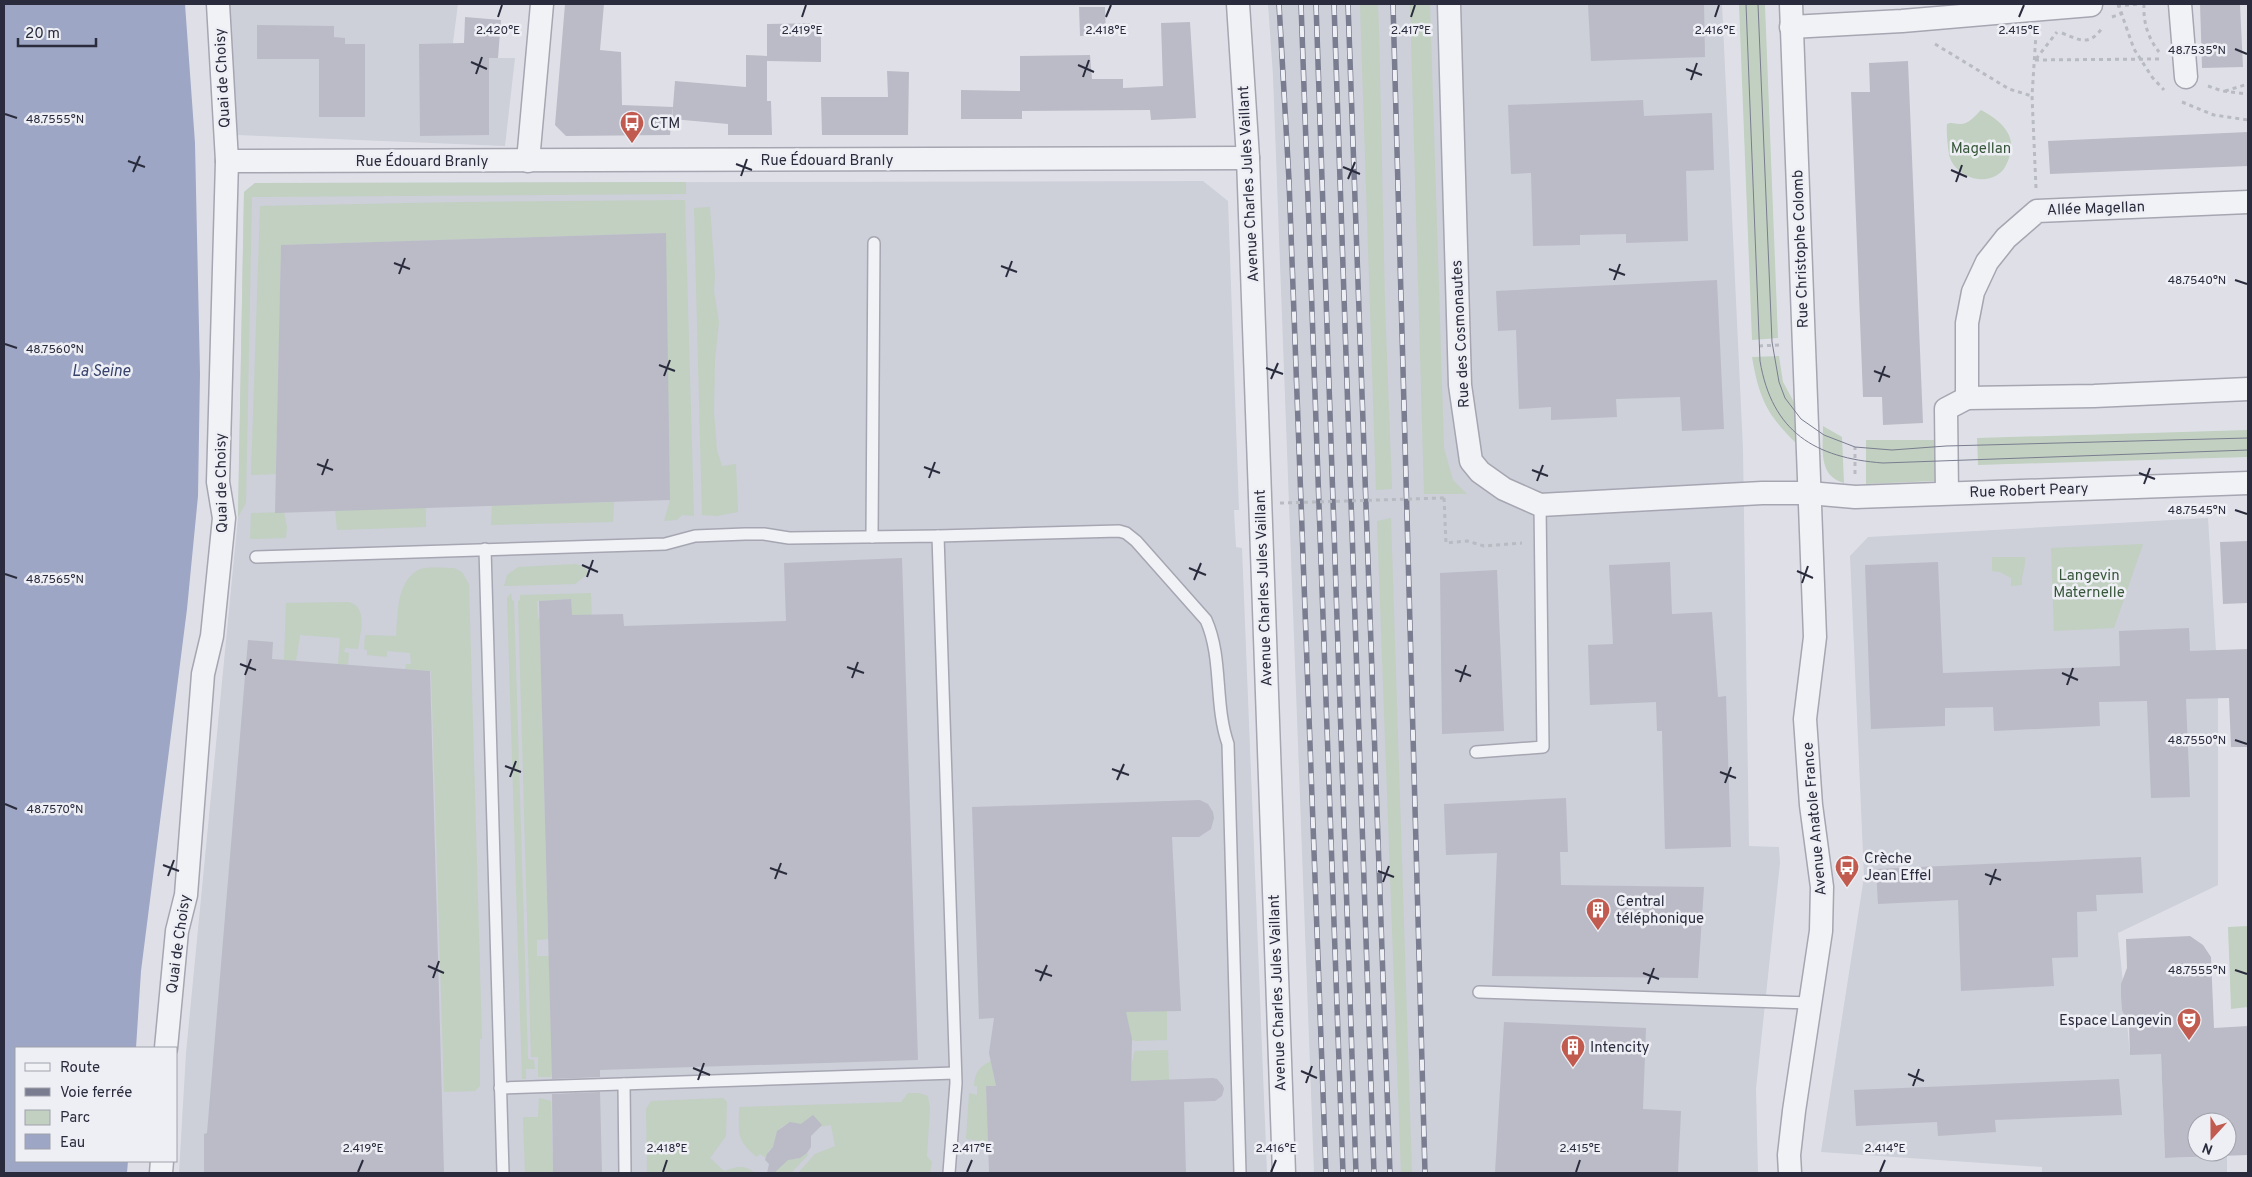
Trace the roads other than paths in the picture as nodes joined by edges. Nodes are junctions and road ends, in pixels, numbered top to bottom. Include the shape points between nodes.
1 (218, 4) edge
2 (542, 4) edge
3 (1238, 4) edge
4 (1448, 4) edge
5 (1791, 4) edge
6 (2180, 4) edge
7 (2091, 5) dead end
8 (1791, 27) junction
9 (2186, 77) dead end
10 (1248, 158) junction
11 (227, 161) junction
12 (528, 161) junction
13 (2248, 202) edge
14 (874, 242) dead end
15 (2248, 388) edge
16 (1967, 398) junction
17 (2248, 483) edge
18 (1809, 493) junction
19 (1947, 493) junction
20 (1540, 506) junction
21 (938, 536) junction
22 (872, 537) junction
23 (485, 549) junction
24 (256, 557) dead end
25 (1476, 752) dead end
26 (1479, 992) dead end
27 (1811, 1003) junction
28 (166, 1047) edge
29 (955, 1073) junction
30 (624, 1084) junction
31 (500, 1088) junction
32 (503, 1173) edge
33 (626, 1173) edge
34 (949, 1173) edge
35 (1240, 1173) edge
36 (1284, 1173) edge
37 (1790, 1173) edge

1 - 11 street, Quai de Choisy
2 - 12 street
3 - 10 street, Avenue Charles Jules Vaillant
4 - 20 street, Rue des Cosmonautes via 1460,385 1471,461 1493,482
5 - 8 street, Rue Christophe Colomb
6 - 9 street
7 - 8 street
8 - 18 street, Rue Christophe Colomb
10 - 12 street, Rue Édouard Branly
10 - 36 street, Avenue Charles Jules Vaillant
11 - 12 street, Rue Édouard Branly
11 - 28 street, Quai de Choisy via 218,482 224,518 212,636 203,674 186,895 177,931
13 - 16 street, Allée Magellan via 2037,211 2006,238 1987,262 1973,292 1967,323
14 - 22 lane
15 - 16 street via 2094,396
16 - 19 street via 1946,409
17 - 19 street, Rue Robert Peary
18 - 19 street, Rue Robert Peary via 1855,498
18 - 20 street
18 - 27 street, Avenue Anatole France via 1815,637 1805,719 1811,805 1822,887 1821,931
20 - 25 lane via 1543,747
21 - 22 lane
21 - 29 lane
21 - 35 lane via 1126,533 1206,620 1212,635 1220,717 1228,744
22 - 23 lane via 789,538 745,534 695,536 665,544
23 - 24 lane
23 - 31 lane
26 - 27 lane
27 - 37 street, Avenue Anatole France via 1794,1111
29 - 30 lane
29 - 34 lane
30 - 31 lane
30 - 33 lane
31 - 32 lane

